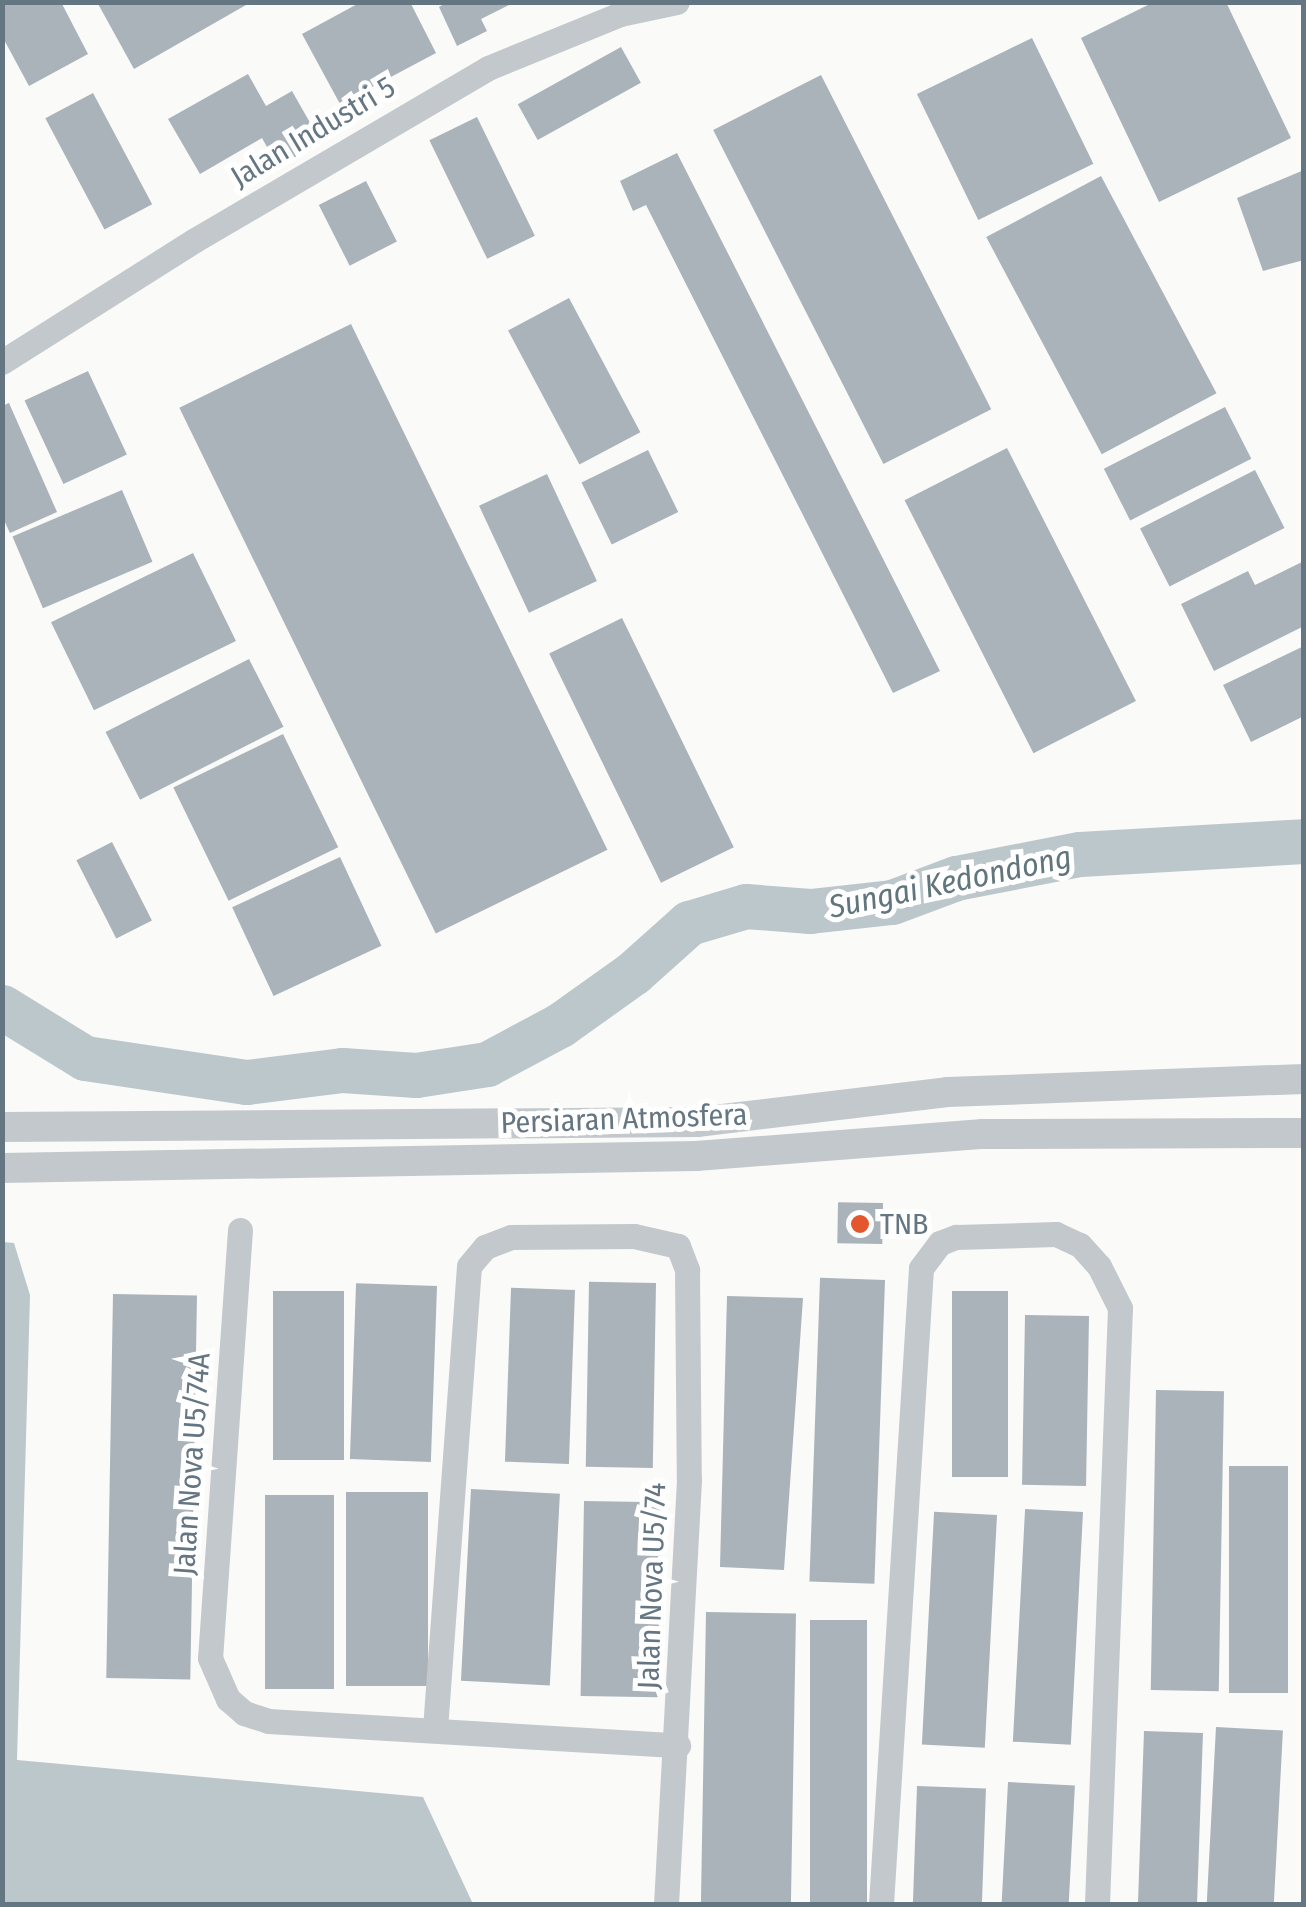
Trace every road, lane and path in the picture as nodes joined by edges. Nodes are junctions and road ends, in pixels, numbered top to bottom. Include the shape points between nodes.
1 (677, 2) edge
2 (2, 362) edge
3 (1304, 1080) edge
4 (2, 1127) edge
5 (1304, 1133) edge
6 (2, 1168) edge
7 (240, 1230) dead end
8 (435, 1728) junction
9 (678, 1746) junction
10 (666, 1904) edge
11 (881, 1904) edge
12 (1097, 1904) edge

1 - 2 street, Jalan Industri 5 via 620,14 488,68
3 - 4 street, Persiaran Atmosfera via 947,1092 698,1122
5 - 6 street, Persiaran Atmosfera via 984,1134 696,1156
7 - 8 street, Jalan Nova U5/74A via 210,1658 228,1699 244,1714
8 - 9 street
8 - 9 street, Jalan Nova U5/74 via 469,1266 485,1248 512,1238 634,1236 678,1246 687,1270 689,1480
9 - 10 street, Jalan Nova U5/74
11 - 12 street via 921,1268 940,1243 956,1238 1056,1234 1080,1245 1099,1266 1120,1308

